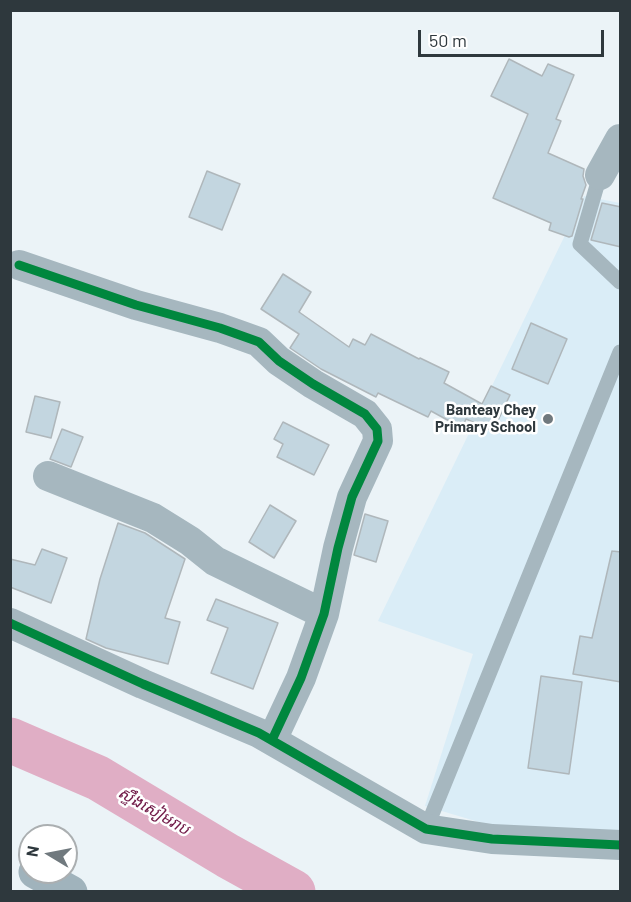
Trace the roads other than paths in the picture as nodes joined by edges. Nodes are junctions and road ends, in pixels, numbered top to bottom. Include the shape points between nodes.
1 (621, 139) edge
2 (600, 175) joint
3 (19, 265) dead end
4 (621, 282) edge
5 (621, 352) edge
6 (48, 476) dead end
7 (324, 615) junction
8 (10, 623) edge
9 (272, 740) junction
10 (426, 829) junction
11 (621, 845) edge

1 - 2 street
2 - 4 lane via 580,244
3 - 7 street via 259,342 279,361 365,414 377,429 378,441 352,497
5 - 10 lane
6 - 7 street via 153,518 215,561
7 - 9 street
8 - 9 street
9 - 10 street
10 - 11 street via 492,839

